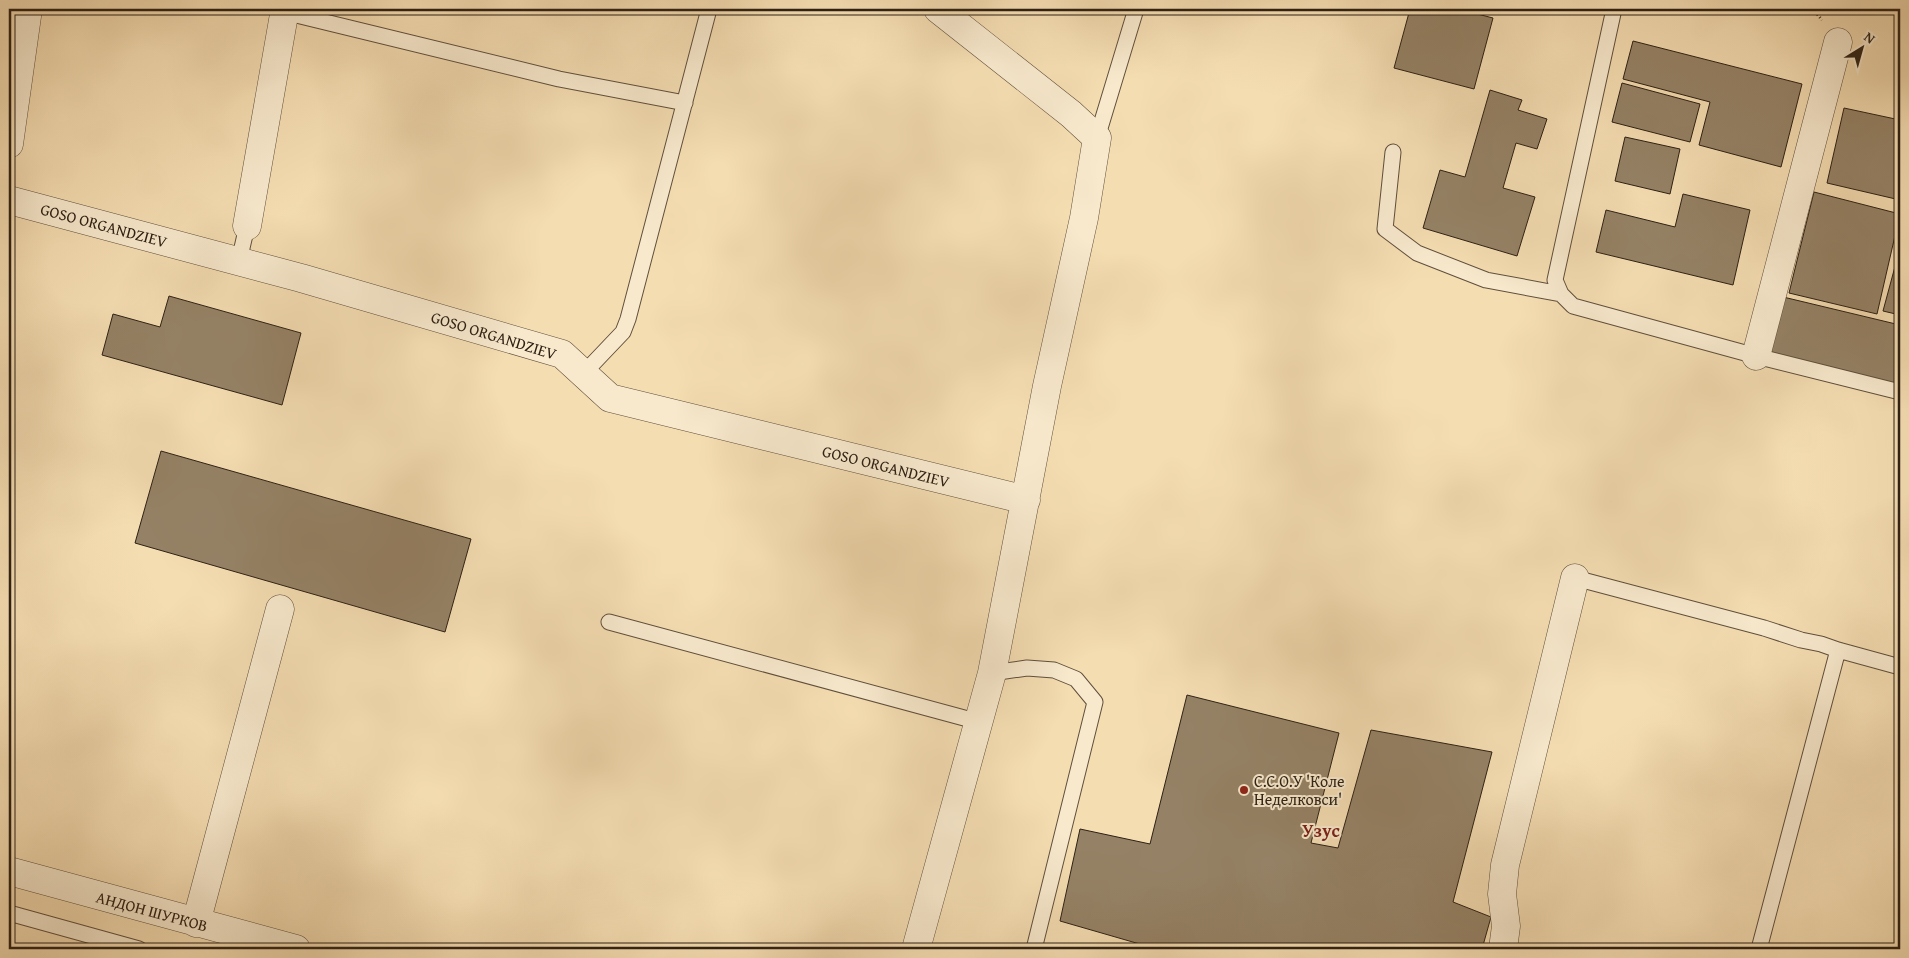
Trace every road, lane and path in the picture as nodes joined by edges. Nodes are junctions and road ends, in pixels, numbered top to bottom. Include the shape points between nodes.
1 (28, 9) edge
2 (709, 9) edge
3 (938, 9) edge
4 (1136, 9) edge
5 (1614, 9) edge
6 (284, 10) edge
7 (1838, 42) dead end
8 (685, 103) junction
9 (1097, 138) junction
10 (9, 144) edge
11 (1393, 152) dead end
12 (9, 200) edge
13 (247, 226) joint
14 (239, 261) junction
15 (1561, 294) junction
16 (1756, 356) junction
17 (584, 373) junction
18 (1900, 392) edge
19 (1026, 500) junction
20 (1575, 578) joint
21 (280, 609) dead end
22 (609, 622) dead end
23 (1838, 650) junction
24 (1900, 667) edge
25 (992, 673) junction
26 (978, 722) junction
27 (9, 871) edge
28 (9, 913) edge
29 (196, 923) junction
30 (139, 949) edge
31 (296, 949) edge
32 (916, 949) edge
33 (1034, 949) edge
34 (1503, 949) edge
35 (1759, 949) edge

1 - 10 street
2 - 8 lane
3 - 9 street
4 - 9 lane
5 - 15 lane via 1555,280
6 - 8 lane via 558,79
6 - 13 street
7 - 16 street
8 - 17 lane via 628,319 623,332
9 - 19 street via 1084,218
11 - 15 lane via 1385,230 1417,253 1486,280
12 - 14 street, GOSO ORGANDZIEV
13 - 14 lane
14 - 17 street, GOSO ORGANDZIEV via 562,354
15 - 16 lane via 1573,306
16 - 18 lane
17 - 19 street, GOSO ORGANDZIEV via 610,398
19 - 25 street
20 - 23 lane
20 - 34 street via 1505,865
21 - 29 street
22 - 26 lane
23 - 24 lane
23 - 35 lane
25 - 26 street
25 - 33 lane via 1027,668 1054,670 1076,679 1095,702
26 - 32 street
27 - 29 street, АНДОН ШУРКОВ
28 - 30 lane
29 - 31 street, АНДОН ШУРКОВ

